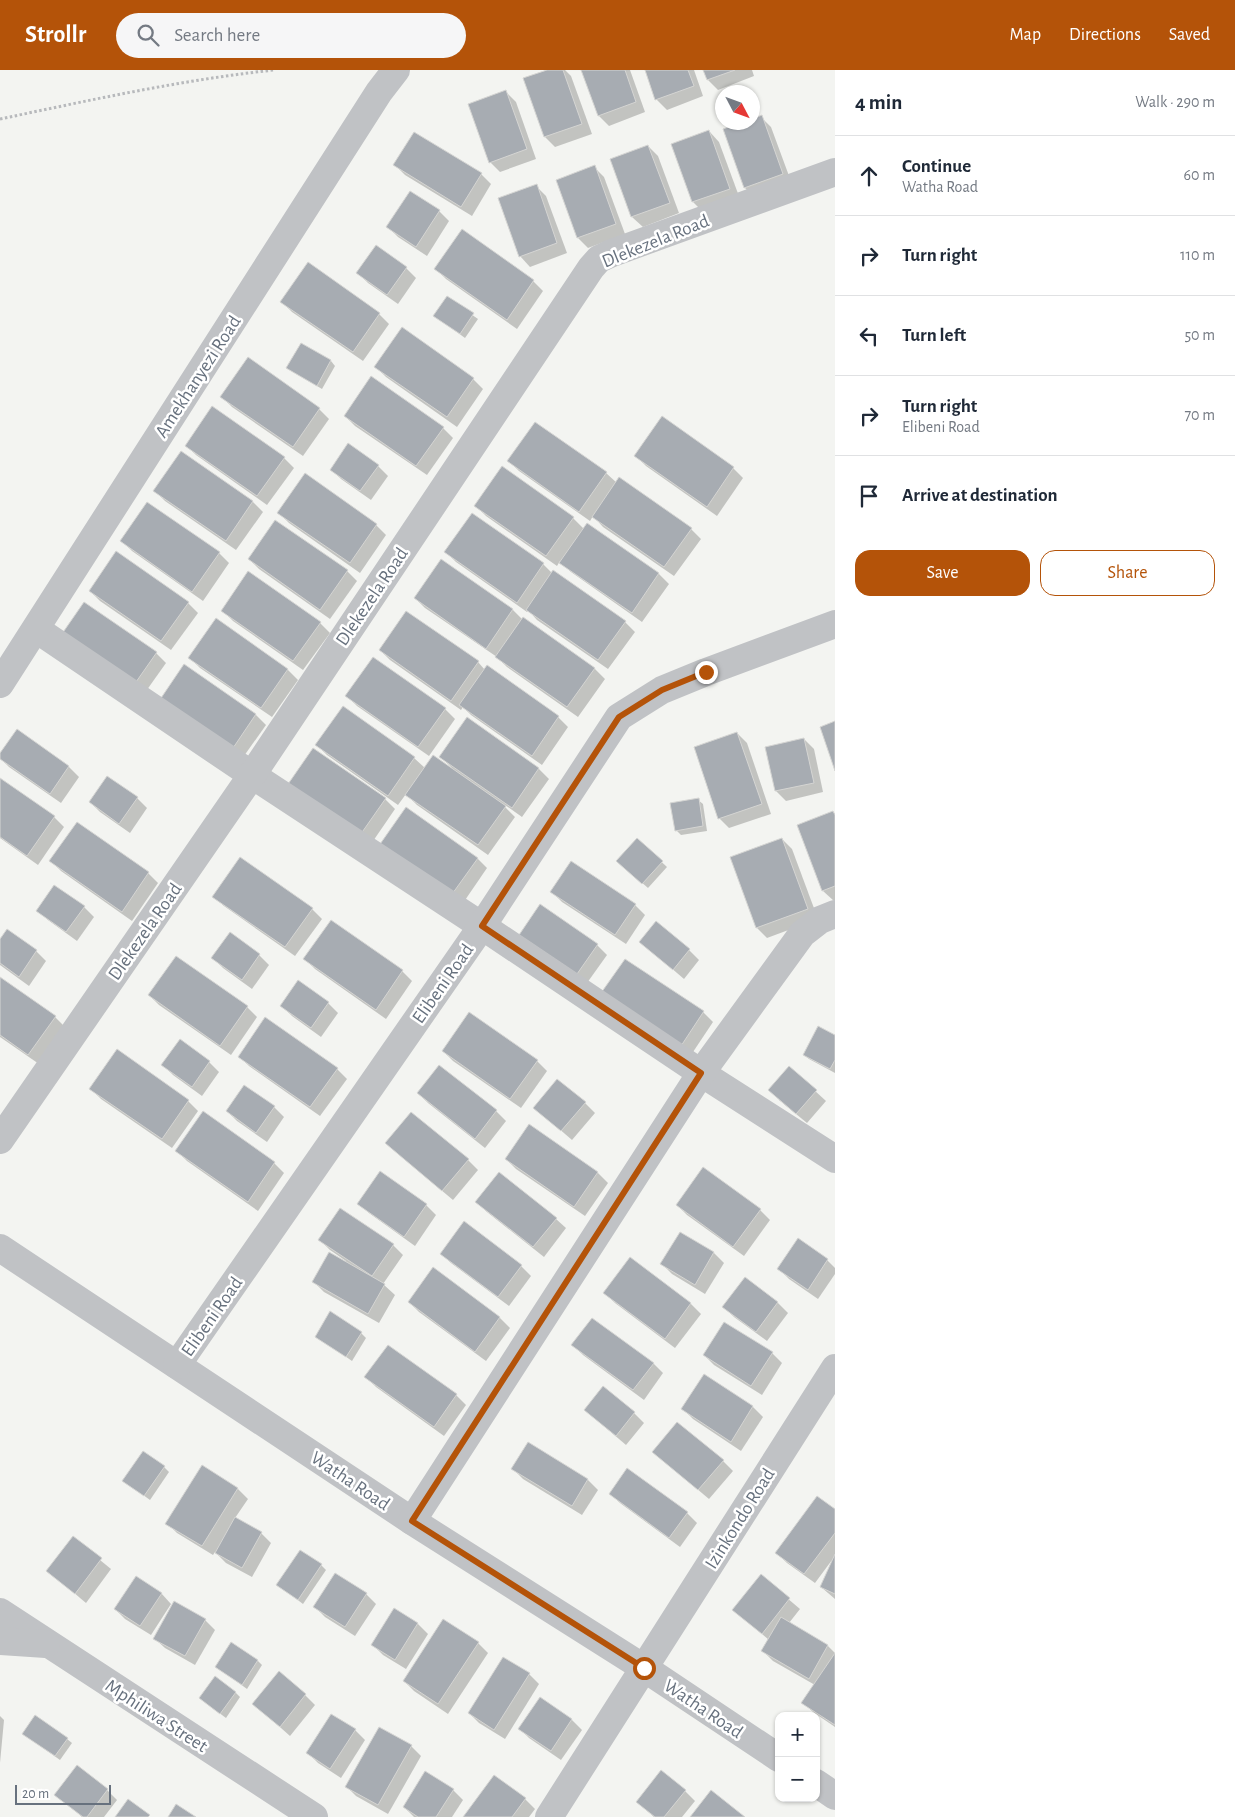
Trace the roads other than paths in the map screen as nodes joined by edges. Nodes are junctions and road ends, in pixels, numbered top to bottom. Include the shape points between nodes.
1 (396, 70) edge
2 (835, 172) edge
3 (835, 624) edge
4 (36, 629) junction
5 (0, 684) edge
6 (252, 775) junction
7 (835, 914) edge
8 (482, 926) junction
9 (701, 1073) junction
10 (0, 1140) edge
11 (835, 1159) edge
12 (0, 1248) edge
13 (177, 1365) junction
14 (835, 1368) edge
15 (828, 1397) edge
16 (412, 1521) junction
17 (0, 1612) edge
18 (0, 1641) edge
19 (47, 1644) junction
20 (644, 1668) junction
21 (778, 1757) edge
22 (820, 1787) edge
23 (835, 1796) edge
24 (314, 1817) edge
25 (549, 1817) edge

1 - 4 street, Amekhanyezi Road
2 - 6 street, Dlekezela Road via 599,259
3 - 8 street, Elibeni Road via 662,690 619,717
4 - 5 street, Amekhanyezi Road
4 - 6 street
6 - 8 street
6 - 10 street, Dlekezela Road
7 - 9 street via 820,920 802,934
8 - 9 street
8 - 13 street, Elibeni Road
9 - 11 street
9 - 16 street
12 - 13 street, Watha Road
13 - 16 street, Watha Road
14 - 15 street, Izinkondo Road
15 - 20 street, Izinkondo Road
16 - 20 street, Watha Road
17 - 19 street, Mphiliwa Street
18 - 19 street
19 - 24 street, Mphiliwa Street
20 - 21 street, Watha Road
20 - 25 street, Izinkondo Road
22 - 23 street

